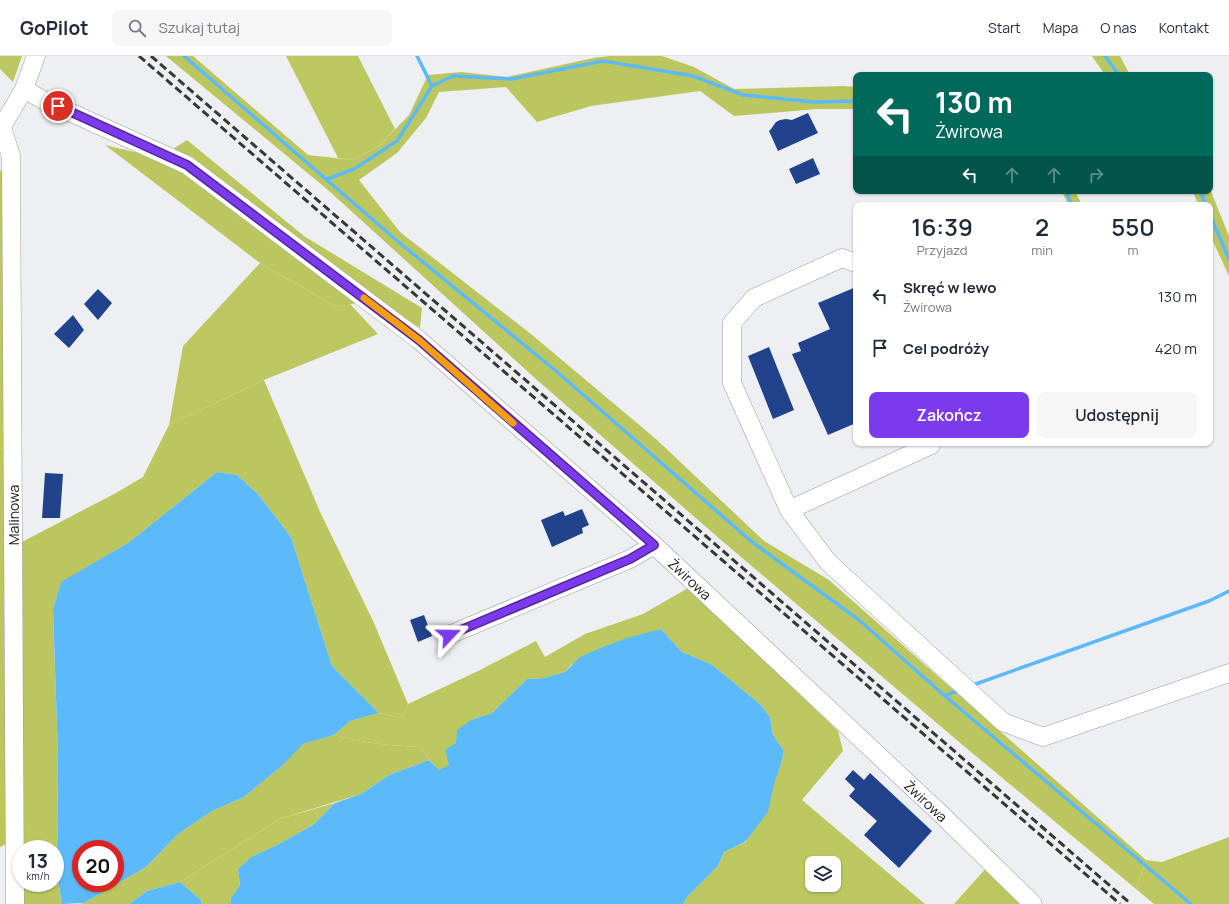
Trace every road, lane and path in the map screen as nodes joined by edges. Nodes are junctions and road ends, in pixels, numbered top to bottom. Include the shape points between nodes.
1 (36, 56) edge
2 (24, 89) junction
3 (1, 128) edge
4 (853, 262) edge
5 (929, 446) edge
6 (789, 510) junction
7 (654, 545) junction
8 (449, 635) dead end
9 (1229, 672) edge
10 (15, 904) edge
11 (1033, 904) edge

1 - 2 street
2 - 3 street
2 - 7 street, Żwirowa via 187,165 419,340
3 - 10 street, Malinowa via 12,156
4 - 6 street via 842,258 754,298 732,323 732,383
5 - 6 street
6 - 9 street via 828,562 1003,722 1043,737
7 - 8 street via 630,559
7 - 11 street, Żwirowa via 942,815

